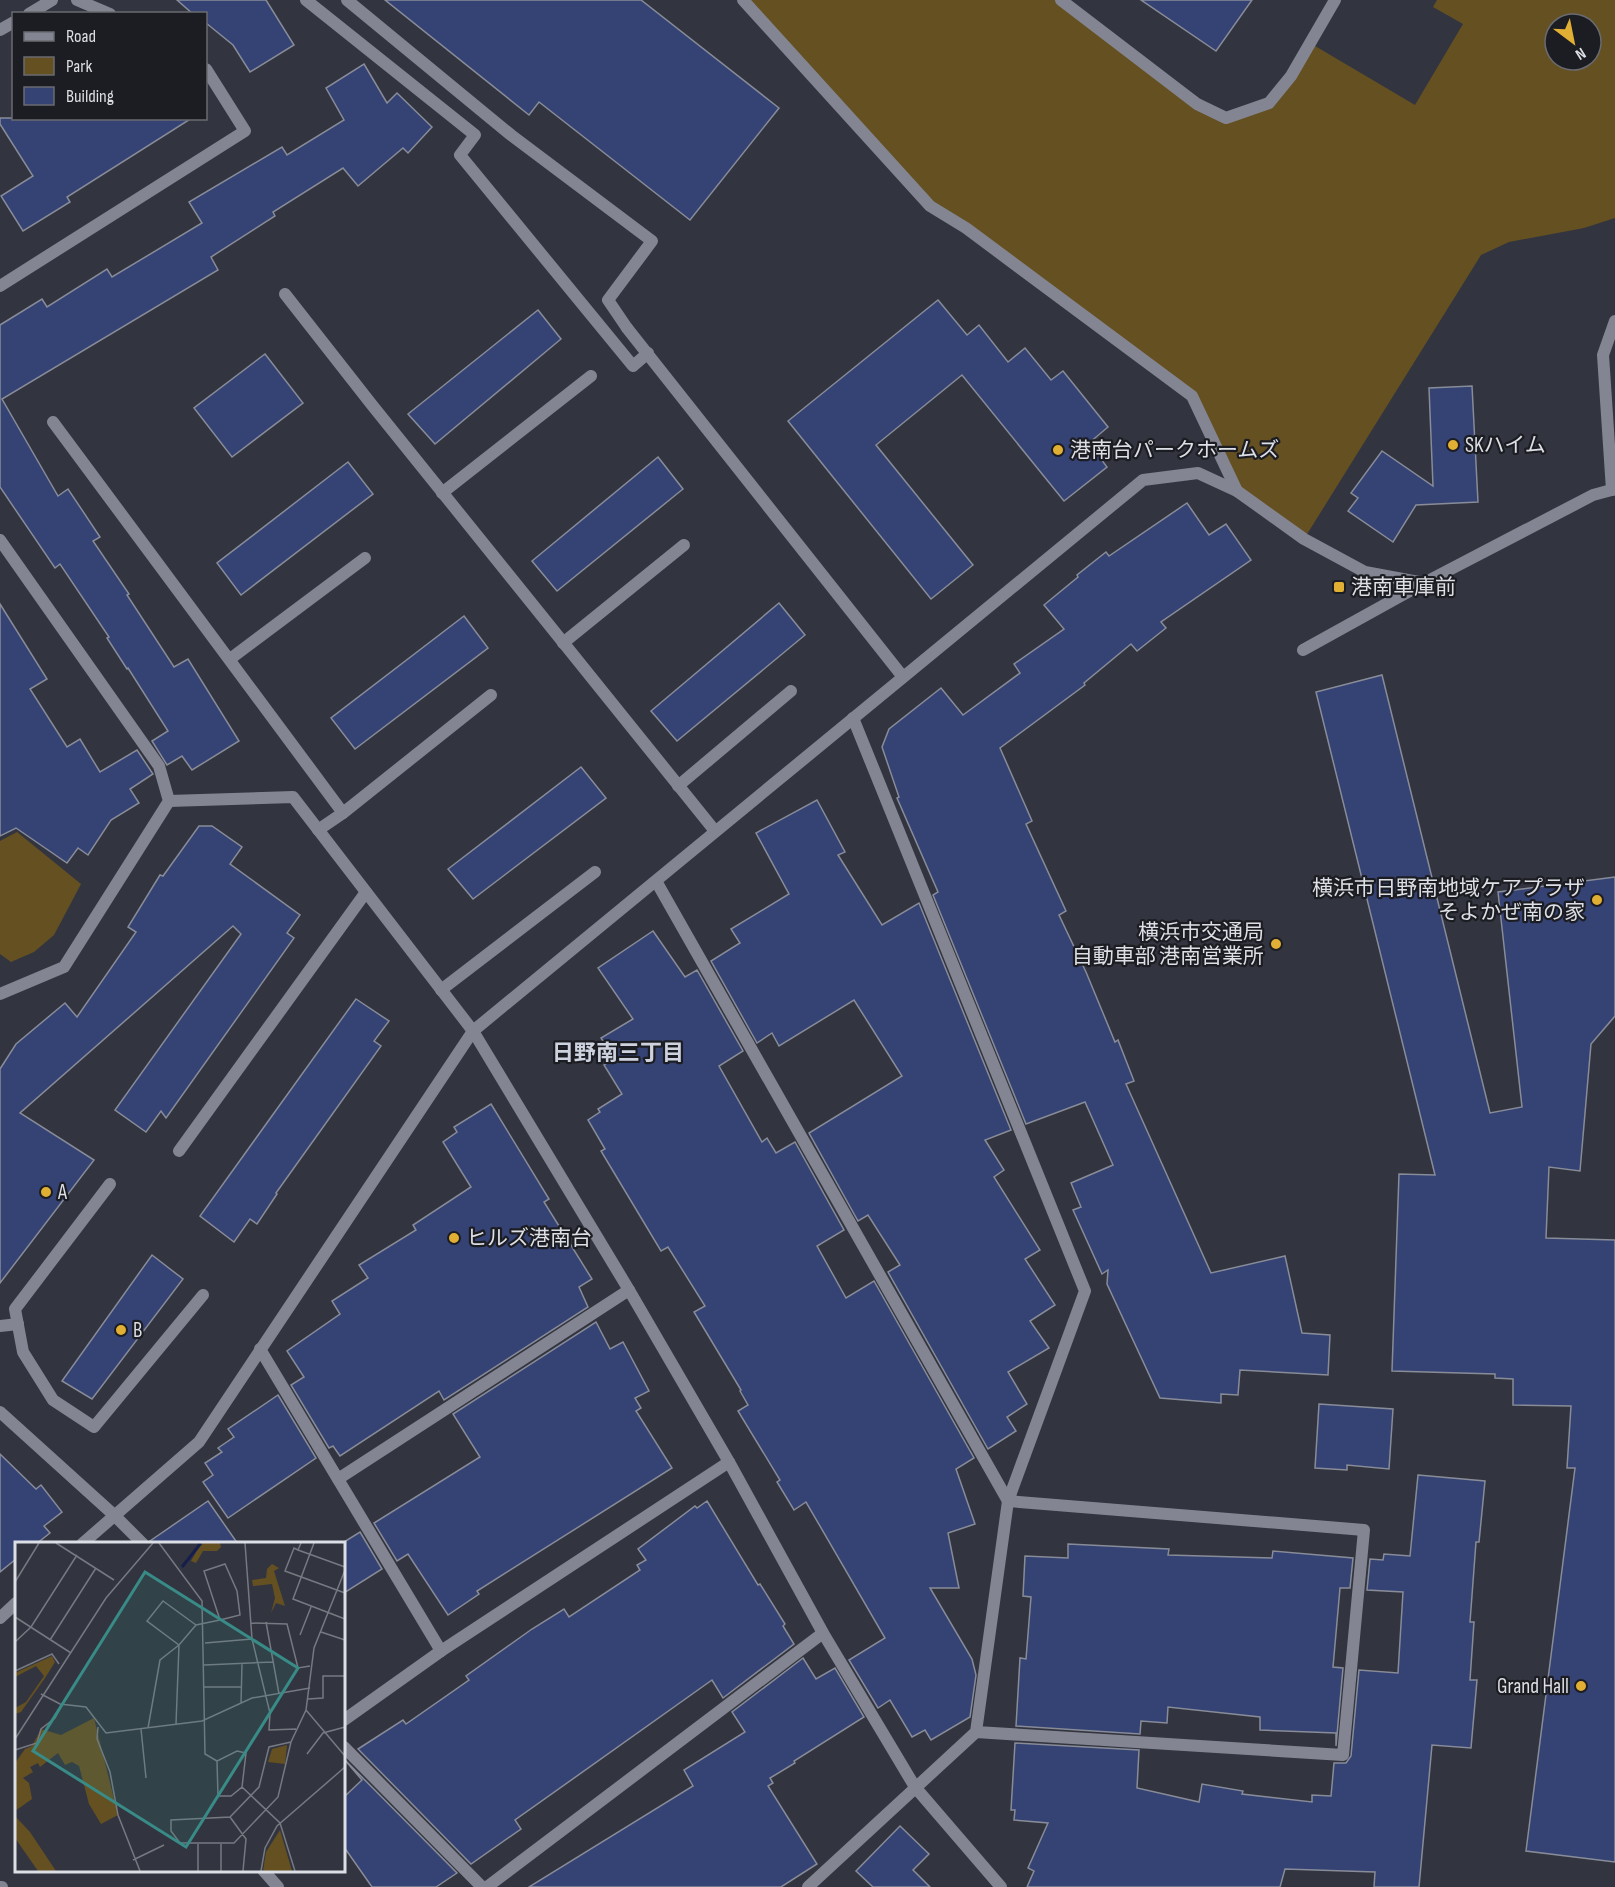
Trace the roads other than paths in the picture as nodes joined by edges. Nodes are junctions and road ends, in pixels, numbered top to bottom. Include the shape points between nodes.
1 (52, 0) edge
2 (77, 0) edge
3 (306, 0) edge
4 (347, 0) edge
5 (743, 0) edge
6 (1062, 0) edge
7 (1335, 0) edge
8 (1076, 5) edge
9 (32, 12) edge
10 (105, 12) edge
11 (207, 71) edge
12 (0, 286) edge
13 (285, 294) dead end
14 (1615, 321) edge
15 (648, 353) junction
16 (591, 376) dead end
17 (53, 422) dead end
18 (1614, 489) edge
19 (1236, 491) junction
20 (442, 493) junction
21 (0, 540) edge
22 (684, 545) dead end
23 (365, 558) dead end
24 (1424, 583) junction
25 (563, 643) junction
26 (1303, 650) dead end
27 (230, 659) junction
28 (903, 677) junction
29 (791, 691) dead end
30 (491, 695) dead end
31 (853, 718) junction
32 (678, 786) junction
33 (169, 801) junction
34 (343, 813) junction
35 (318, 830) junction
36 (715, 831) junction
37 (595, 872) dead end
38 (656, 881) junction
39 (366, 892) junction
40 (441, 990) junction
41 (0, 994) edge
42 (473, 1031) junction
43 (179, 1151) dead end
44 (110, 1184) dead end
45 (629, 1290) junction
46 (203, 1295) dead end
47 (18, 1324) junction
48 (0, 1326) edge
49 (260, 1349) junction
50 (0, 1412) edge
51 (729, 1462) junction
52 (338, 1479) junction
53 (1008, 1501) junction
54 (114, 1515) junction
55 (84, 1542) edge
56 (141, 1542) edge
57 (15, 1604) edge
58 (0, 1618) edge
59 (823, 1633) junction
60 (441, 1652) junction
61 (345, 1719) edge
62 (976, 1732) junction
63 (345, 1748) edge
64 (915, 1787) junction
65 (265, 1872) edge
66 (814, 1885) edge
67 (278, 1887) edge
68 (485, 1887) edge
69 (1001, 1887) edge

1 - 9 street
2 - 10 street
3 - 15 street via 475,135 460,155 633,366
4 - 15 street via 511,135 652,241 608,300
5 - 19 street via 930,206 966,228 1192,396
6 - 8 street
7 - 8 street via 1291,76 1269,103 1226,118 1197,104
11 - 12 street via 245,131
13 - 20 street
14 - 18 street via 1603,355
15 - 28 street
16 - 20 street
17 - 27 street
18 - 24 street via 1593,495
19 - 24 street via 1304,539 1365,572
19 - 28 street via 1198,473 1143,480
20 - 25 street
21 - 33 street via 159,766
22 - 25 street
23 - 27 street
24 - 26 street
25 - 32 street
27 - 34 street
28 - 31 street
29 - 32 street
30 - 34 street
31 - 36 street
31 - 53 street via 1085,1291
32 - 36 street
33 - 35 street via 293,797
33 - 41 street via 63,967
34 - 35 street
35 - 39 street
36 - 38 street
37 - 40 street
38 - 42 street
38 - 53 street
39 - 40 street
39 - 43 street
40 - 42 street
42 - 45 street
42 - 49 street
44 - 47 street via 15,1309
45 - 51 street
45 - 52 street
46 - 47 street via 94,1427 53,1400 22,1352
47 - 48 street
49 - 52 street
49 - 54 street via 200,1442
50 - 54 street
51 - 59 street
51 - 60 street
52 - 60 street
53 - 62 street
53 - 62 street via 1364,1530 1343,1755
54 - 55 street
54 - 56 street
57 - 58 street
59 - 64 street
59 - 68 street
60 - 61 street
62 - 64 street
63 - 68 street
64 - 66 street
64 - 69 street
65 - 67 street

